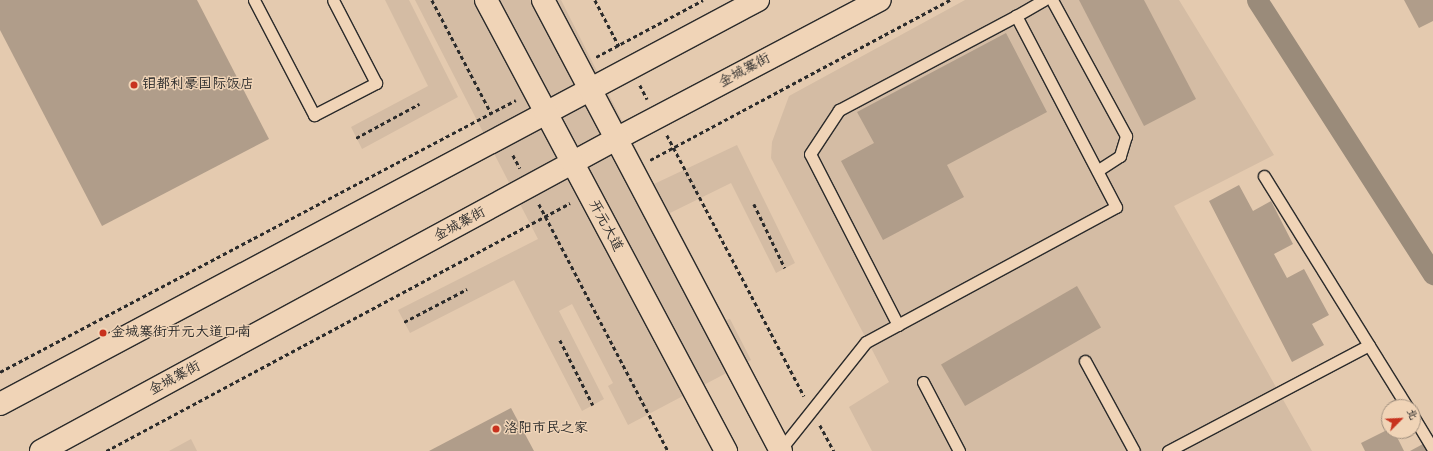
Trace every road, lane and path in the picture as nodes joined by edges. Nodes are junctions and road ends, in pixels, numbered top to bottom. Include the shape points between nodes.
1 (254, 0) edge
2 (332, 0) edge
3 (432, 0) edge
4 (486, 0) edge
5 (543, 0) edge
6 (595, 0) edge
7 (703, 0) edge
8 (758, 0) edge
9 (880, 0) edge
10 (950, 0) edge
11 (1044, 0) edge
12 (1052, 0) edge
13 (1016, 16) junction
14 (619, 45) junction
15 (578, 67) junction
16 (631, 67) junction
17 (590, 89) junction
18 (533, 91) junction
19 (419, 104) dead end
20 (492, 113) junction
21 (545, 113) junction
22 (657, 117) junction
23 (503, 135) junction
24 (356, 138) dead end
25 (616, 139) junction
26 (673, 148) junction
27 (572, 164) junction
28 (632, 170) junction
29 (1097, 171) junction
30 (1264, 176) dead end
31 (530, 187) junction
32 (588, 194) junction
33 (754, 204) dead end
34 (545, 216) junction
35 (785, 268) dead end
36 (467, 289) dead end
37 (404, 322) dead end
38 (898, 326) junction
39 (560, 340) dead end
40 (1369, 345) junction
41 (1085, 361) dead end
42 (0, 372) edge
43 (923, 382) dead end
44 (1402, 399) edge
45 (0, 404) edge
46 (593, 405) dead end
47 (812, 411) junction
48 (1421, 429) edge
49 (1433, 449) edge
50 (781, 450) edge
51 (41, 451) edge
52 (106, 451) edge
53 (668, 451) edge
54 (726, 451) edge
55 (834, 451) edge
56 (959, 451) edge
57 (1134, 451) edge
58 (1168, 451) edge

1 - 2 lane via 314,115 376,83
3 - 20 path
4 - 18 main road, 开元大道
5 - 15 main road
6 - 14 path
7 - 14 path
8 - 16 main road
9 - 22 main road, 金城寨街
10 - 26 path
11 - 13 lane
12 - 29 lane via 1126,136 1120,156
13 - 29 lane
13 - 38 lane via 839,110 810,154
14 - 15 path
14 - 16 path
15 - 17 main road
16 - 17 main road
16 - 22 path
17 - 21 main road
17 - 25 main road
18 - 20 path
18 - 21 main road, 开元大道
19 - 24 path
20 - 23 path
20 - 42 path
21 - 23 main road
21 - 27 main road, 开元大道
22 - 25 main road, 金城寨街
22 - 26 path
23 - 31 path
23 - 45 main road
25 - 27 main road, 金城寨街
25 - 28 main road
26 - 28 path
26 - 47 path
27 - 31 main road, 金城寨街
27 - 32 main road, 开元大道
28 - 50 main road
29 - 38 lane via 1116,207
30 - 40 lane
31 - 34 path
31 - 51 main road, 金城寨街
32 - 34 path
32 - 54 main road, 开元大道
33 - 35 path
34 - 52 path
34 - 53 path
36 - 37 path
38 - 47 lane via 866,342
39 - 46 path
40 - 44 lane
40 - 58 lane
41 - 57 lane
43 - 56 lane
47 - 50 lane
47 - 55 path
48 - 49 lane

